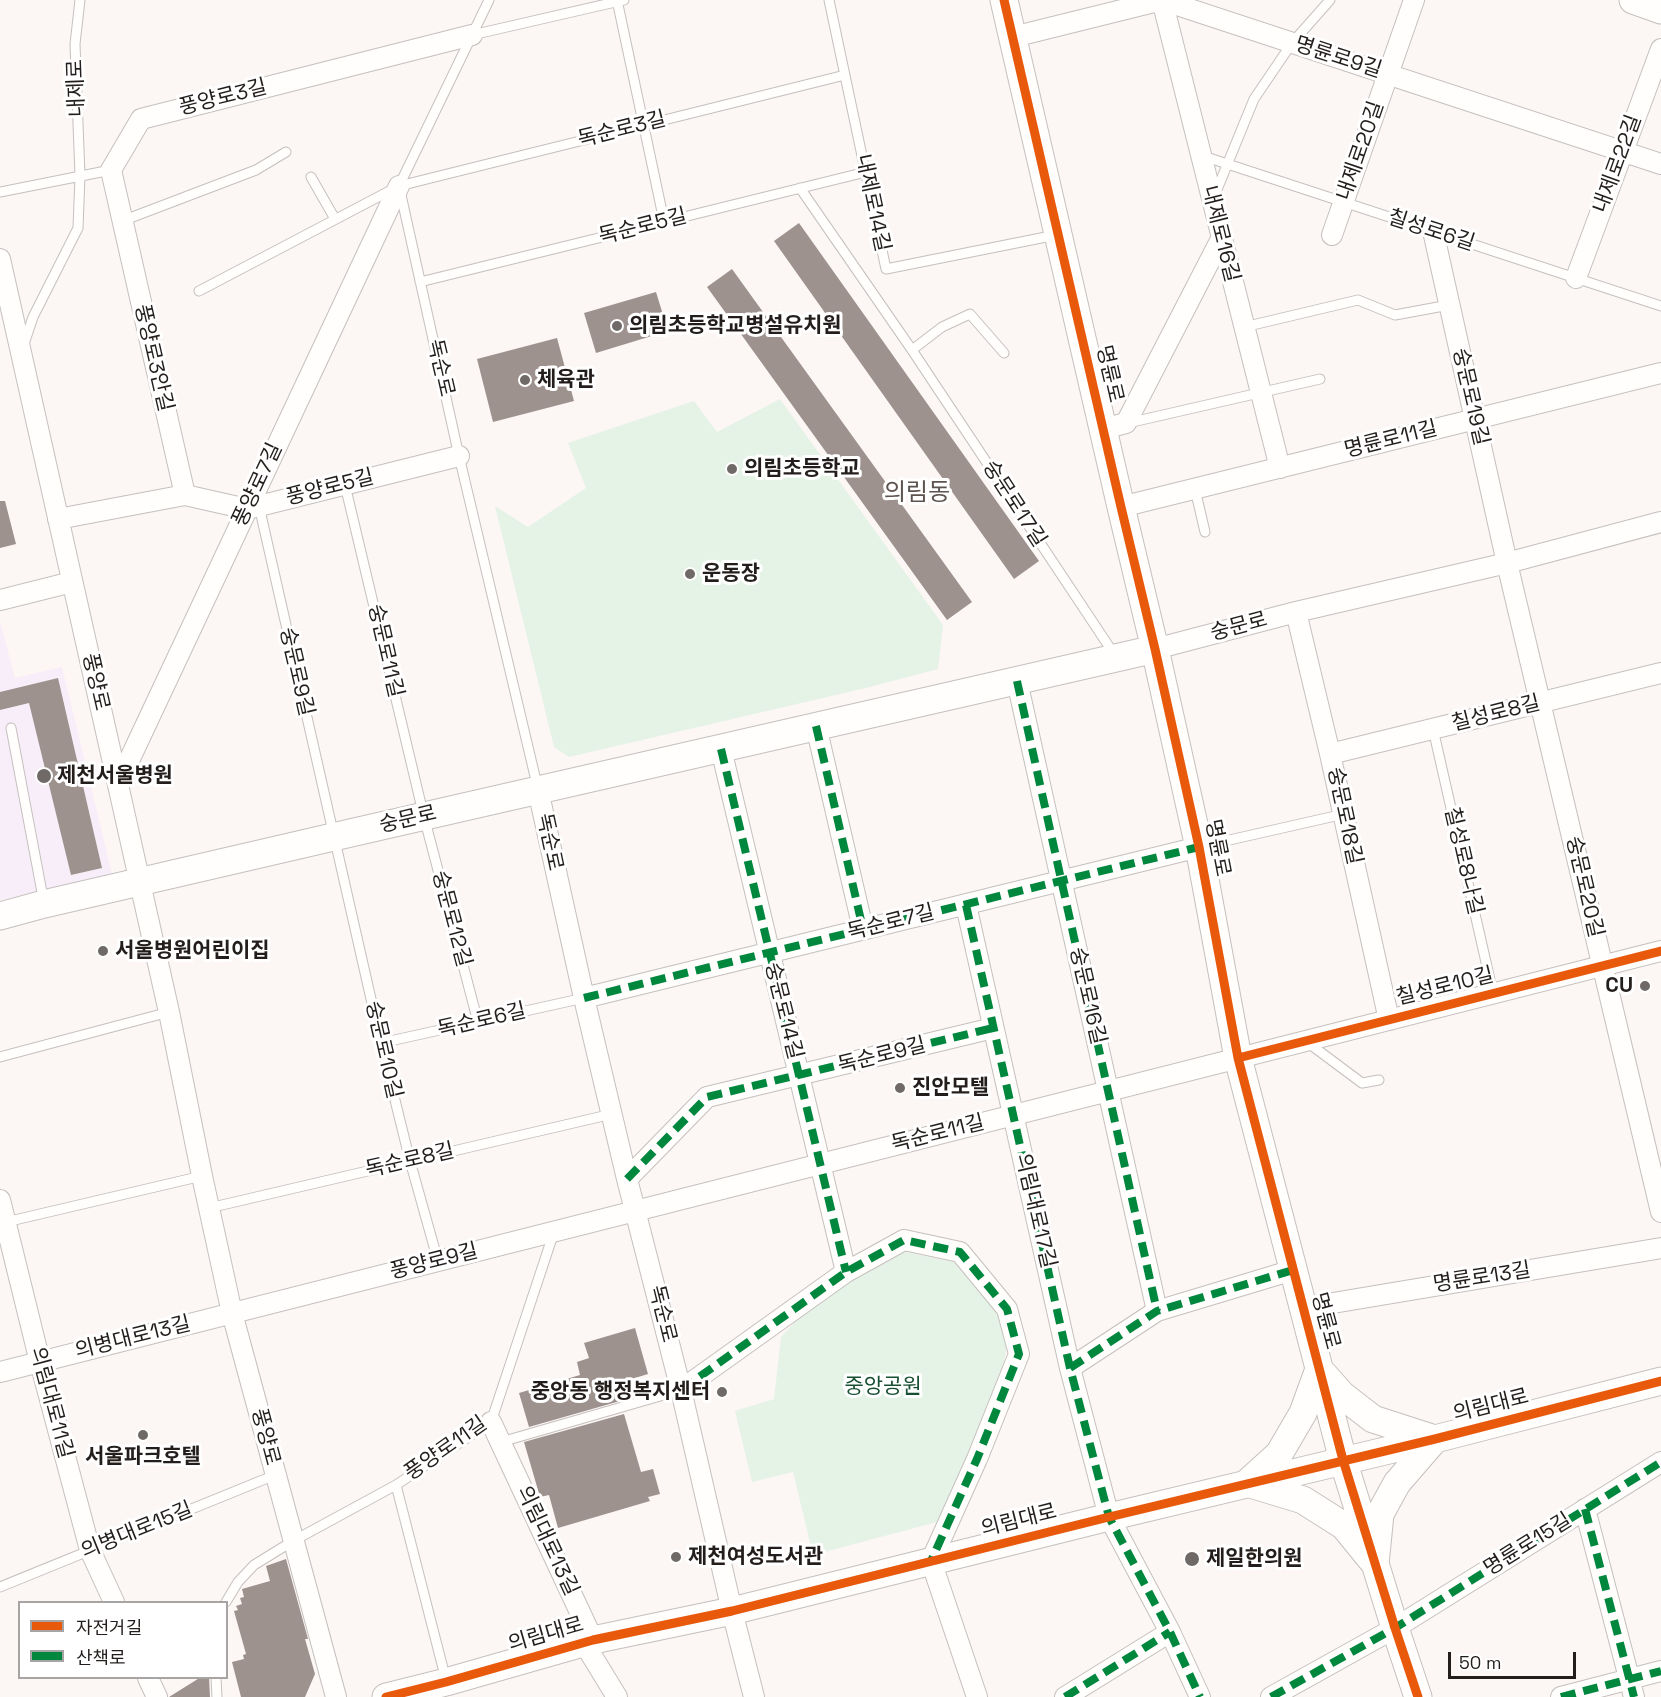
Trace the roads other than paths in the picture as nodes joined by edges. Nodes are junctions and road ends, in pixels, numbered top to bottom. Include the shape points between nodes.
1 (80, 0) edge
2 (489, 0) edge
3 (619, 0) edge
4 (829, 0) edge
5 (1004, 0) edge
6 (1161, 0) edge
7 (1330, 0) edge
8 (1414, 0) edge
9 (1633, 0) edge
10 (1661, 10) edge
11 (472, 35) junction
12 (1013, 37) junction
13 (1292, 43) junction
14 (1661, 49) edge
15 (1388, 74) junction
16 (845, 75) junction
17 (1654, 82) edge
18 (644, 125) junction
19 (1623, 151) junction
20 (286, 152) dead end
21 (1200, 156) junction
22 (1227, 164) junction
23 (1661, 164) edge
24 (111, 170) junction
25 (866, 172) junction
26 (80, 176) junction
27 (311, 177) dead end
28 (399, 186) junction
29 (800, 188) junction
30 (0, 192) edge
31 (1212, 202) junction
32 (1343, 202) junction
33 (335, 219) junction
34 (664, 221) junction
35 (122, 222) junction
36 (1433, 231) junction
37 (1058, 235) junction
38 (1332, 235) dead end
39 (1221, 239) junction
40 (0, 259) edge
41 (1576, 278) junction
42 (420, 282) junction
43 (199, 291) dead end
44 (1449, 304) junction
45 (1661, 306) edge
46 (1244, 327) junction
47 (912, 350) junction
48 (21, 352) junction
49 (1004, 352) dead end
50 (1661, 374) edge
51 (1320, 379) dead end
52 (1261, 392) junction
53 (1475, 419) junction
54 (1114, 426) junction
55 (459, 456) junction
56 (1280, 468) junction
57 (345, 484) junction
58 (1195, 489) junction
59 (185, 495) junction
60 (253, 507) junction
61 (1121, 507) junction
62 (58, 519) junction
63 (1661, 522) edge
64 (1205, 532) dead end
65 (1507, 563) junction
66 (72, 582) junction
67 (0, 600) edge
68 (1296, 612) junction
69 (1155, 649) junction
70 (1116, 658) junction
71 (1661, 674) edge
72 (1017, 681) junction
73 (1541, 703) junction
74 (816, 726) junction
75 (11, 728) dead end
76 (1433, 729) junction
77 (721, 749) junction
78 (1330, 754) junction
79 (118, 784) junction
80 (538, 790) junction
81 (1344, 814) junction
82 (424, 817) junction
83 (333, 837) junction
84 (1198, 847) junction
85 (1061, 882) junction
86 (140, 883) junction
87 (44, 904) junction
88 (966, 904) junction
89 (0, 916) edge
90 (863, 929) junction
91 (1661, 951) edge
92 (769, 953) junction
93 (1603, 965) junction
94 (1493, 993) junction
95 (584, 998) junction
96 (169, 1012) junction
97 (1389, 1020) junction
98 (478, 1022) junction
99 (993, 1028) junction
100 (1305, 1041) junction
101 (381, 1043) junction
102 (0, 1058) edge
103 (1238, 1058) junction
104 (799, 1076) junction
105 (1379, 1080) dead end
106 (1108, 1091) junction
107 (612, 1114) junction
108 (1013, 1115) junction
109 (410, 1161) junction
110 (820, 1164) junction
111 (202, 1176) junction
112 (627, 1179) junction
113 (0, 1200) edge
114 (209, 1208) junction
115 (637, 1210) junction
116 (1661, 1212) edge
117 (6, 1222) junction
118 (554, 1232) junction
119 (1661, 1248) edge
120 (438, 1261) junction
121 (1293, 1270) junction
122 (846, 1272) junction
123 (1303, 1308) junction
124 (1157, 1311) junction
125 (232, 1313) junction
126 (40, 1362) junction
127 (1070, 1368) junction
128 (1318, 1369) junction
129 (0, 1372) edge
130 (1661, 1381) edge
131 (681, 1390) junction
132 (491, 1422) junction
133 (1435, 1439) junction
134 (501, 1442) junction
135 (1343, 1460) junction
136 (1661, 1462) edge
137 (275, 1475) junction
138 (1247, 1483) junction
139 (396, 1485) junction
140 (1585, 1509) junction
141 (1109, 1517) junction
142 (293, 1541) junction
143 (90, 1550) junction
144 (931, 1561) junction
145 (1375, 1564) junction
146 (0, 1587) edge
147 (114, 1601) edge
148 (226, 1601) edge
149 (732, 1611) junction
150 (1395, 1628) junction
151 (1170, 1632) junction
152 (588, 1642) junction
153 (1661, 1671) edge
154 (149, 1679) edge
155 (216, 1679) edge
156 (446, 1682) junction
157 (1632, 1688) edge
158 (157, 1697) edge
159 (217, 1697) edge
160 (336, 1697) edge
161 (386, 1697) edge
162 (617, 1697) edge
163 (754, 1697) edge
164 (977, 1697) edge
165 (1065, 1697) edge
166 (1200, 1697) edge
167 (1271, 1697) edge
168 (1418, 1697) edge
169 (1561, 1697) edge

1 - 26 lane, 내제로 via 75,44
2 - 11 lane
3 - 11 lane
3 - 18 lane
4 - 16 lane, 내제로14길
5 - 12 street, 명륜로
6 - 12 street
6 - 13 street, 명륜로9길
6 - 21 street, 내제로16길
7 - 13 lane
8 - 15 street, 내제로20길
9 - 10 street
11 - 24 street, 풍양로3길 via 141,119
11 - 28 lane
12 - 37 street, 명륜로
13 - 15 street, 명륜로9길
13 - 22 lane via 1254,99
14 - 17 street, 내제로22길
15 - 19 street, 명륜로9길
15 - 32 street, 내제로20길
16 - 18 lane, 독순로3길
16 - 25 lane, 내제로14길
17 - 19 street, 내제로22길
18 - 28 lane, 독순로3길
18 - 34 lane
19 - 23 street, 명륜로9길
19 - 41 street, 내제로22길
20 - 35 lane via 256,170
21 - 22 lane, 칠성로6길
21 - 31 street, 내제로16길
22 - 31 lane
22 - 32 lane, 칠성로6길
24 - 26 lane
24 - 35 street, 풍양로3안길
25 - 29 lane, 독순로5길
25 - 37 lane, 내제로14길 via 886,269
26 - 30 lane
26 - 48 lane via 78,228 33,317
27 - 33 lane
28 - 33 lane, 독순로3길
28 - 42 lane, 독순로
28 - 60 street, 풍양로7길
29 - 34 lane, 독순로5길
29 - 47 lane, 숭문로17길
31 - 39 street, 내제로16길
32 - 36 lane, 칠성로6길
32 - 38 street, 내제로20길
33 - 43 lane, 독순로3길
34 - 42 lane, 독순로5길
35 - 59 street, 풍양로3안길
36 - 41 lane, 칠성로6길
36 - 44 street, 숭문로19길
37 - 54 street, 명륜로
39 - 46 street, 내제로16길
39 - 54 street, 명륜로
40 - 48 street, 풍양로
41 - 45 lane, 칠성로6길
42 - 55 lane, 독순로
44 - 46 lane via 1395,315 1358,300
44 - 53 street, 숭문로19길
46 - 52 street, 내제로16길
47 - 49 lane via 942,327 970,314
47 - 70 lane, 숭문로17길
48 - 62 street, 풍양로
50 - 53 street, 명륜로11길
51 - 52 lane
52 - 54 lane
52 - 56 street, 내제로16길
53 - 56 street, 명륜로11길
53 - 65 street, 숭문로19길
54 - 61 street, 명륜로
55 - 57 street, 풍양로5길
55 - 80 lane, 독순로
56 - 58 street, 명륜로11길
57 - 60 street, 풍양로5길
57 - 82 lane, 숭문로11길
58 - 61 street, 명륜로11길
58 - 64 lane
59 - 60 street, 풍양로5길
59 - 62 street, 풍양로5길
60 - 79 street, 풍양로7길
60 - 83 lane, 숭문로9길
61 - 69 street, 명륜로
62 - 66 street, 풍양로
63 - 65 street, 숭문로
65 - 68 street, 숭문로
65 - 73 street, 숭문로20길
66 - 67 street
66 - 79 street, 풍양로
68 - 69 street, 숭문로
68 - 78 street, 숭문로18길
69 - 70 street, 숭문로
69 - 84 street, 명륜로
70 - 72 street, 숭문로
71 - 73 street, 칠성로8길
72 - 74 street, 숭문로
72 - 85 street, 숭문로16길
73 - 76 street, 칠성로8길
73 - 93 street, 숭문로20길
74 - 77 street, 숭문로
74 - 90 street
75 - 87 lane
76 - 78 street, 칠성로8길
76 - 94 lane, 칠성로8나길
77 - 80 street, 숭문로
77 - 92 street, 숭문로14길
78 - 81 street, 숭문로18길
79 - 86 street, 풍양로
80 - 82 street, 숭문로
80 - 95 street, 독순로
81 - 84 lane
81 - 97 street, 숭문로18길
82 - 83 street, 숭문로
82 - 98 lane, 숭문로12길
83 - 86 street, 숭문로
83 - 101 lane, 숭문로10길
84 - 85 street, 독순로7길
84 - 103 street, 명륜로
85 - 88 street, 독순로7길
85 - 106 street, 숭문로16길
86 - 87 street, 숭문로
86 - 96 street, 풍양로
87 - 89 street, 숭문로
88 - 90 street, 독순로7길
88 - 99 street, 의림대로17길
90 - 92 street, 독순로7길
91 - 93 street, 칠성로10길
92 - 95 street, 독순로7길
92 - 104 street, 숭문로14길
93 - 94 street, 칠성로10길
93 - 116 street, 숭문로20길
94 - 97 street, 칠성로10길
95 - 98 lane, 독순로6길
95 - 107 street, 독순로
96 - 102 lane
96 - 111 street, 풍양로
97 - 100 street, 칠성로10길
98 - 101 lane, 독순로6길
99 - 104 street, 독순로9길
99 - 108 street, 의림대로17길
100 - 103 street, 칠성로10길
100 - 105 lane via 1362,1083
101 - 109 lane, 숭문로10길
103 - 106 street, 독순로11길
103 - 121 street, 명륜로
104 - 110 street, 숭문로14길
104 - 112 street, 독순로9길 via 707,1097
106 - 108 street, 독순로11길
106 - 124 street, 숭문로16길
107 - 109 lane, 독순로8길
107 - 112 street, 독순로
108 - 110 street, 독순로11길
108 - 127 street, 의림대로17길
109 - 114 lane, 독순로8길
109 - 120 lane, 숭문로10길
110 - 115 street, 독순로11길
110 - 122 street, 숭문로14길
111 - 114 street, 풍양로
111 - 117 lane
112 - 115 street, 독순로
113 - 117 street, 의림대로11길
114 - 125 street, 풍양로
115 - 118 street, 풍양로9길
115 - 131 street, 독순로
117 - 126 street, 의림대로11길
118 - 120 street, 풍양로9길
118 - 132 lane, 풍양로11길
119 - 123 street, 명륜로13길
120 - 125 street, 풍양로9길
121 - 123 street, 명륜로
121 - 124 street
122 - 131 street
122 - 144 street via 904,1240 960,1252 1007,1309 1019,1354
123 - 128 street, 명륜로
124 - 127 street
125 - 126 street, 의병대로13길
125 - 137 street, 풍양로
126 - 129 street, 의병대로13길
126 - 143 street, 의림대로11길
127 - 141 street, 의림대로17길
128 - 133 street via 1342,1395 1373,1419
128 - 135 street, 명륜로
128 - 138 street via 1303,1413 1279,1454
130 - 133 street, 의림대로
131 - 134 lane
131 - 149 street, 독순로
132 - 134 street, 의림대로13길
132 - 139 lane, 풍양로11길
133 - 135 street, 의림대로
133 - 145 street via 1397,1483 1380,1514
134 - 152 street, 의림대로13길
135 - 138 street, 의림대로
135 - 145 street, 명륜로
136 - 140 street, 명륜로15길
137 - 142 street, 풍양로
137 - 143 lane, 의병대로15길
138 - 141 street, 의림대로
138 - 145 street via 1302,1500 1344,1526
139 - 142 lane, 풍양로11길
139 - 156 lane
140 - 150 street, 명륜로15길
140 - 157 street
141 - 144 street, 의림대로
141 - 151 street, 의림대로17길
142 - 148 lane, 풍양로11길 via 247,1571
142 - 160 street, 풍양로
143 - 146 lane, 의병대로15길
143 - 147 street, 의림대로11길
144 - 149 street, 의림대로
144 - 164 street
145 - 150 street, 명륜로
149 - 152 street, 의림대로
149 - 163 street, 독순로
150 - 167 street, 명륜로15길
150 - 168 street, 명륜로
151 - 165 street
151 - 166 street, 의림대로17길
152 - 156 street, 의림대로
152 - 162 street, 의림대로13길
153 - 157 street
154 - 158 street
155 - 159 lane
156 - 161 street, 의림대로
157 - 169 street

